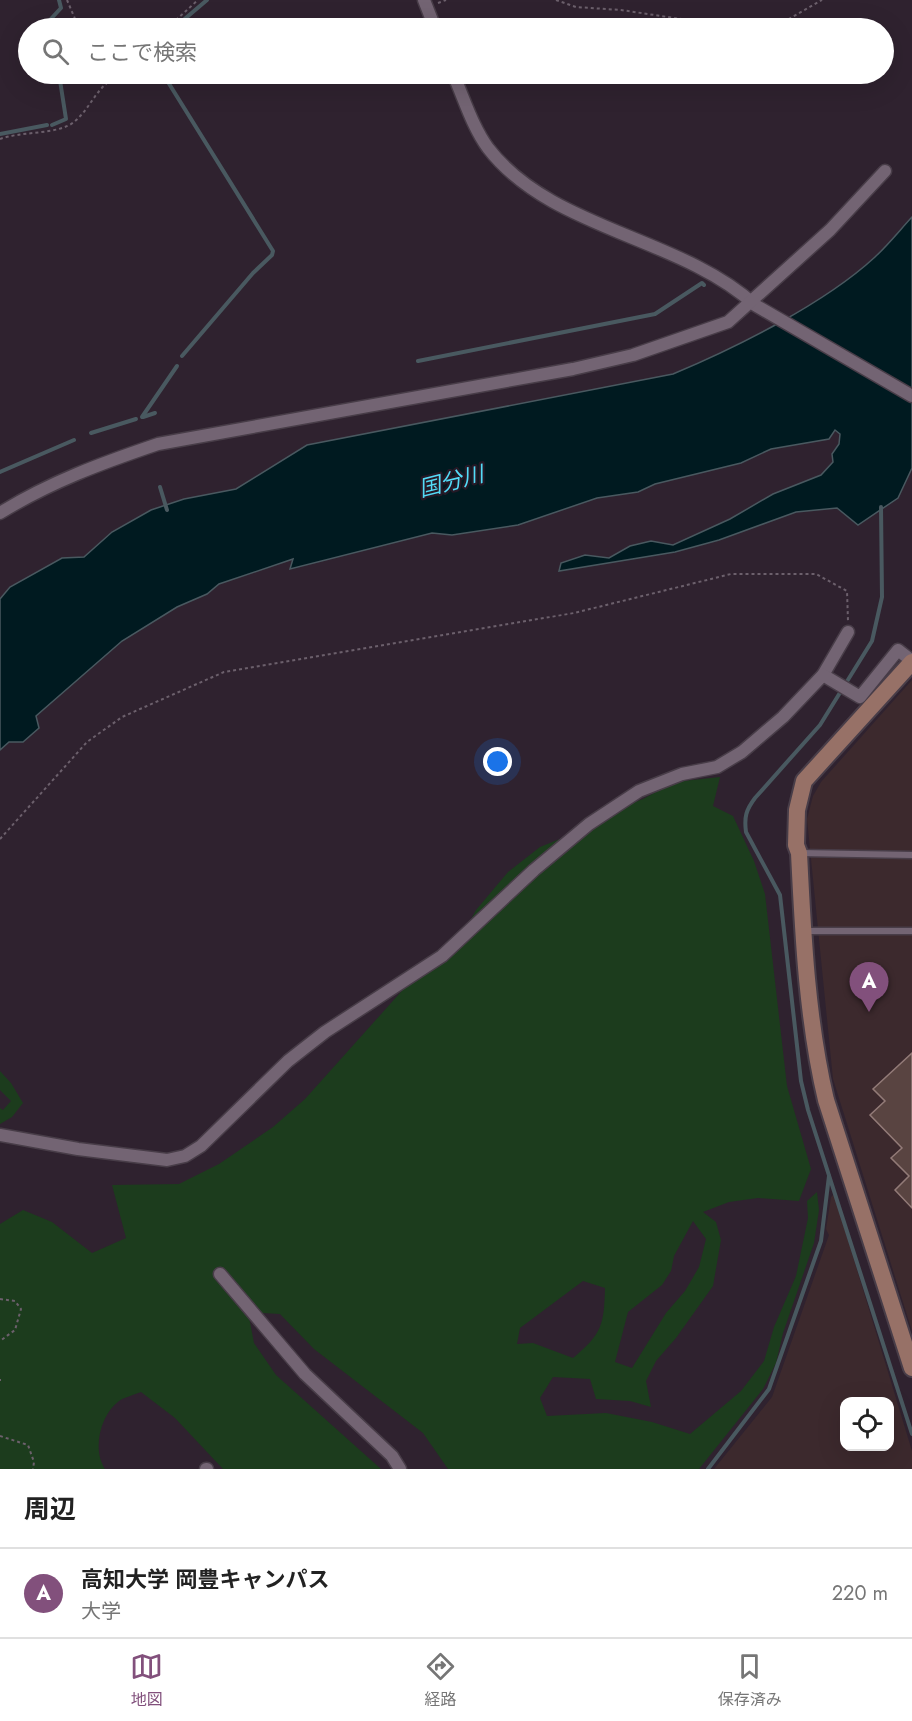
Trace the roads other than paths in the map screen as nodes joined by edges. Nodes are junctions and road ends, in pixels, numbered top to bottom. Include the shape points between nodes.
1 (424, 0) edge
2 (431, 18) edge
3 (457, 84) edge
4 (885, 171) dead end
5 (753, 303) junction
6 (912, 396) edge
7 (0, 513) edge
8 (848, 632) road end
9 (912, 662) edge
10 (828, 678) junction
11 (799, 853) junction
12 (912, 855) edge
13 (803, 931) junction
14 (912, 931) edge
15 (0, 1135) edge
16 (220, 1274) dead end
17 (912, 1368) edge
18 (400, 1469) edge

1 - 2 street
3 - 5 street via 477,131 516,176 583,217 689,261
4 - 5 street
5 - 6 street
5 - 7 street via 728,322 633,356 158,444 47,486
8 - 10 street
9 - 10 street via 898,650 860,697
9 - 11 street via 804,781 797,810
10 - 15 street via 742,752 717,767 682,774 639,791 589,824 442,956 316,1039 201,1146 185,1156 167,1160
11 - 12 lane
11 - 13 street
13 - 14 lane
13 - 17 street via 826,1100
16 - 18 street via 305,1374 392,1456

